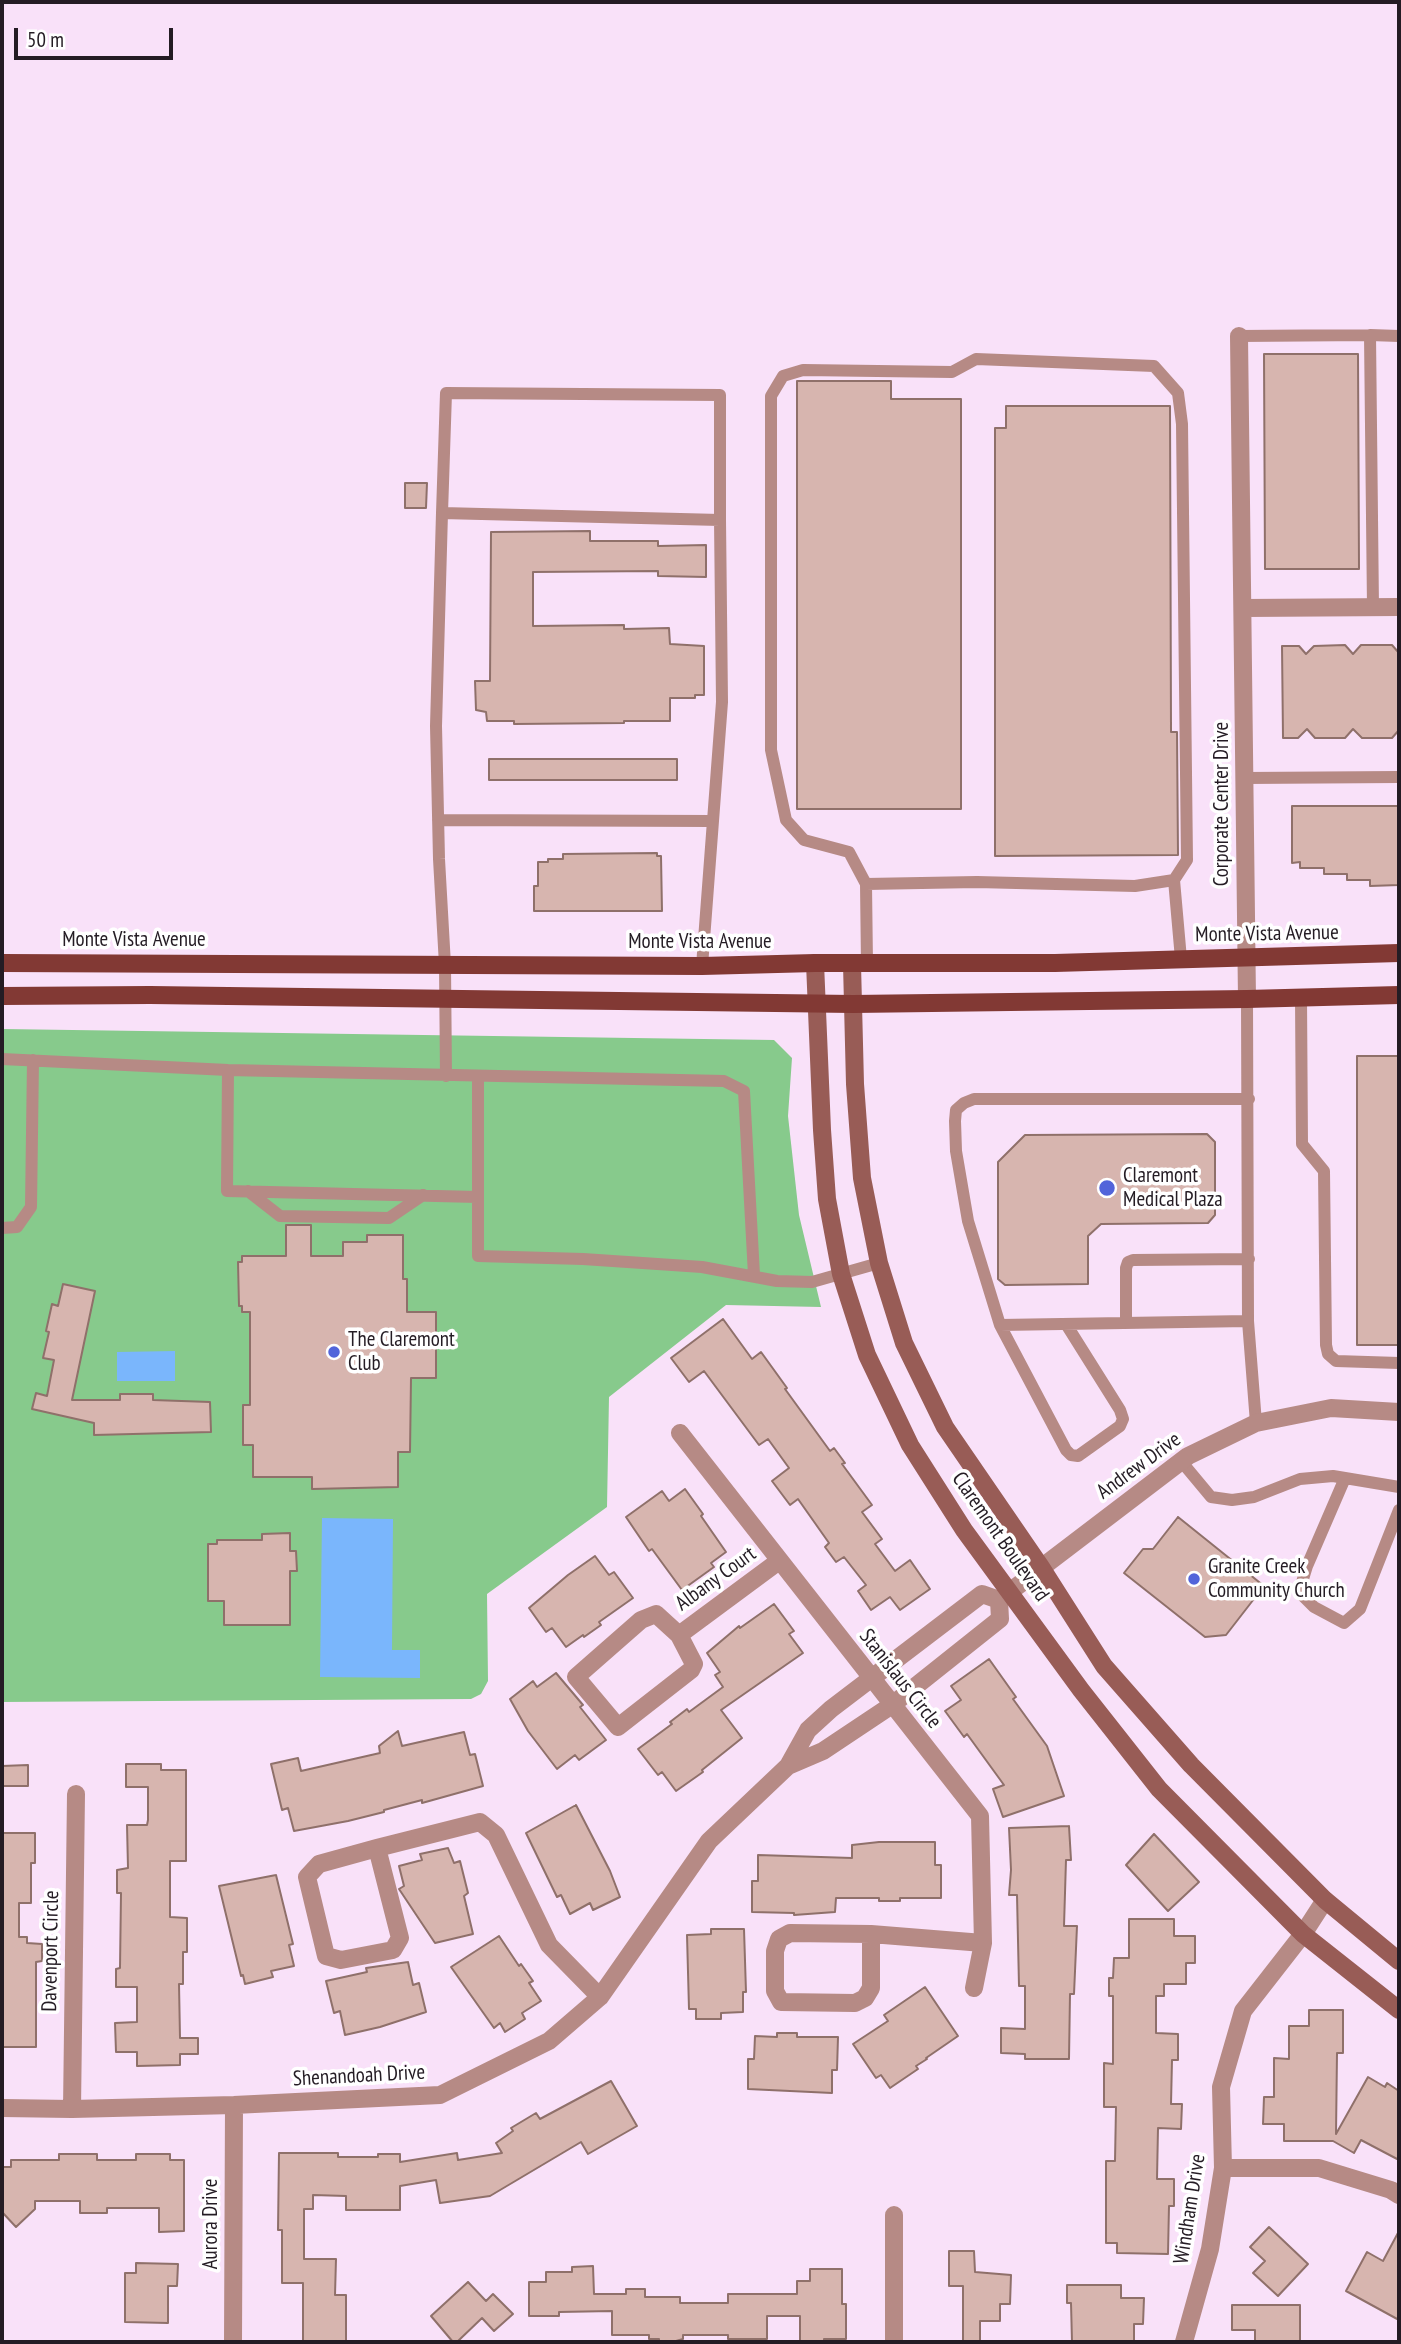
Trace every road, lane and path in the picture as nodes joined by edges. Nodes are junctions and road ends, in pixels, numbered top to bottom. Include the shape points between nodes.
1 (1370, 335) junction
2 (1239, 336) joint
3 (1399, 336) edge
4 (442, 513) junction
5 (720, 520) junction
6 (1399, 607) edge
7 (1244, 608) junction
8 (1373, 608) junction
9 (1399, 777) edge
10 (1245, 778) junction
11 (438, 820) junction
12 (712, 821) junction
13 (1174, 880) junction
14 (866, 884) junction
15 (1399, 953) edge
16 (1246, 957) junction
17 (1181, 958) junction
18 (2, 963) edge
19 (815, 963) junction
20 (860, 964) junction
21 (445, 965) junction
22 (702, 966) junction
23 (1399, 995) edge
24 (2, 996) edge
25 (1301, 998) junction
26 (1247, 999) junction
27 (446, 1000) junction
28 (817, 1004) junction
29 (853, 1004) junction
30 (2, 1059) edge
31 (33, 1060) junction
32 (228, 1070) junction
33 (446, 1076) junction
34 (478, 1076) junction
35 (1249, 1099) junction
36 (247, 1191) junction
37 (329, 1193) junction
38 (423, 1195) junction
39 (478, 1197) junction
40 (329, 1217) junction
41 (2, 1228) edge
42 (1248, 1259) junction
43 (879, 1263) junction
44 (841, 1274) junction
45 (754, 1275) junction
46 (1248, 1321) junction
47 (1126, 1323) junction
48 (1066, 1324) junction
49 (1000, 1325) junction
50 (1399, 1363) edge
51 (1399, 1412) edge
52 (1256, 1423) junction
53 (680, 1433) dead end
54 (1181, 1461) junction
55 (1345, 1478) junction
56 (1399, 1487) edge
57 (1399, 1510) edge
58 (779, 1561) junction
59 (1041, 1567) junction
60 (1004, 1596) junction
61 (679, 1634) junction
62 (871, 1679) junction
63 (892, 1704) junction
64 (788, 1766) junction
65 (76, 1794) dead end
66 (377, 1848) junction
67 (1325, 1900) junction
68 (871, 1934) junction
69 (1303, 1934) junction
70 (983, 1943) junction
71 (1399, 1961) edge
72 (974, 1988) dead end
73 (600, 1997) junction
74 (1399, 2010) edge
75 (234, 2105) junction
76 (2, 2109) edge
77 (72, 2109) junction
78 (1223, 2168) junction
79 (1399, 2195) edge
80 (894, 2215) dead end
81 (233, 2342) edge
82 (894, 2342) edge
83 (1184, 2342) edge

1 - 2 lane
1 - 3 lane
1 - 8 lane
2 - 7 street, Corporate Center Drive
4 - 5 lane
4 - 5 lane via 446,393 720,395
4 - 11 lane
5 - 12 lane via 722,702
6 - 8 street
7 - 8 street
7 - 10 street, Corporate Center Drive
9 - 10 lane
10 - 16 street, Corporate Center Drive
11 - 12 lane
11 - 21 lane
12 - 22 lane
13 - 14 lane via 1135,886
13 - 14 lane via 1187,860 1178,393 1154,366 976,359 952,372 803,370 783,376 771,396 771,750 786,820 804,840 849,852
13 - 17 lane
14 - 20 lane
15 - 16 main road, Monte Vista Avenue
16 - 17 main road, Monte Vista Avenue
16 - 26 street, Corporate Center Drive
17 - 20 main road, Monte Vista Avenue
18 - 21 main road, Monte Vista Avenue
19 - 20 main road, Monte Vista Avenue
19 - 22 main road, Monte Vista Avenue
19 - 28 main road, Claremont Boulevard
20 - 29 main road, Claremont Boulevard
21 - 22 main road, Monte Vista Avenue
21 - 27 lane
23 - 25 main road
24 - 27 main road
25 - 26 main road
25 - 50 lane via 1302,1144 1324,1171 1328,1354 1336,1361
26 - 29 main road
26 - 35 lane
27 - 28 main road
27 - 33 lane
28 - 29 main road
28 - 44 main road, Claremont Boulevard via 827,1199
29 - 43 main road, Claremont Boulevard via 862,1178
30 - 31 lane
31 - 32 lane
31 - 41 lane via 31,1206 17,1227
32 - 33 lane
32 - 36 lane via 227,1191
33 - 34 lane
34 - 39 lane
34 - 45 lane via 724,1081 744,1091
35 - 42 lane
35 - 49 lane via 988,1098 964,1103 956,1110 956,1151 968,1221
36 - 37 lane
36 - 40 lane via 281,1216
37 - 38 lane
37 - 40 lane
38 - 39 lane
38 - 40 lane via 389,1218
39 - 45 lane via 478,1256 702,1267
42 - 46 lane
42 - 47 lane via 1140,1258 1128,1262
43 - 44 lane
43 - 59 main road, Claremont Boulevard via 904,1343 945,1427
44 - 45 lane via 812,1282
44 - 60 main road, Claremont Boulevard via 867,1355 910,1445
46 - 47 lane
46 - 52 lane
47 - 48 lane
48 - 49 lane
48 - 49 lane via 1123,1419 1121,1426 1078,1456 1066,1450
51 - 52 street, Andrew Drive via 1331,1408
52 - 54 street, Andrew Drive
53 - 58 street, Stanislaus Circle
54 - 55 lane via 1211,1497 1232,1500 1254,1497 1300,1479
54 - 59 street, Andrew Drive
55 - 56 lane
55 - 57 lane via 1299,1592 1314,1607 1344,1623 1360,1609
58 - 61 street, Albany Court
58 - 62 street, Stanislaus Circle
59 - 60 street, Andrew Drive
59 - 67 main road, Claremont Boulevard via 1104,1666 1191,1765
60 - 62 street, Shenandoah Drive via 982,1594
60 - 63 street, Shenandoah Drive via 1000,1619
60 - 69 main road, Claremont Boulevard via 1159,1789
61 - 61 street, Albany Court via 656,1614 641,1620 576,1677 618,1727 691,1670 694,1664
62 - 63 street, Stanislaus Circle
62 - 64 street, Shenandoah Drive via 808,1730
63 - 64 street, Shenandoah Drive via 823,1751
63 - 70 street, Stanislaus Circle via 980,1816
64 - 73 street, Shenandoah Drive via 709,1841
65 - 77 street, Davenport Circle
66 - 66 street via 319,1864 307,1877 326,1956 341,1960 393,1950 400,1938
66 - 73 street via 480,1822 496,1835 549,1945
67 - 69 street, Windham Drive
67 - 71 main road, Claremont Boulevard
68 - 68 street via 871,1988 865,1998 855,2003 781,2002 775,1991 779,1939 790,1933
68 - 70 street
69 - 74 main road, Claremont Boulevard
69 - 78 street, Windham Drive via 1243,2011 1221,2087
70 - 72 street, Stanislaus Circle
73 - 75 street, Shenandoah Drive via 549,2041 440,2095
75 - 77 street, Shenandoah Drive
75 - 81 street, Aurora Drive
76 - 77 street, Shenandoah Drive
78 - 79 street via 1319,2168
78 - 83 street, Windham Drive via 1210,2249
80 - 82 street

